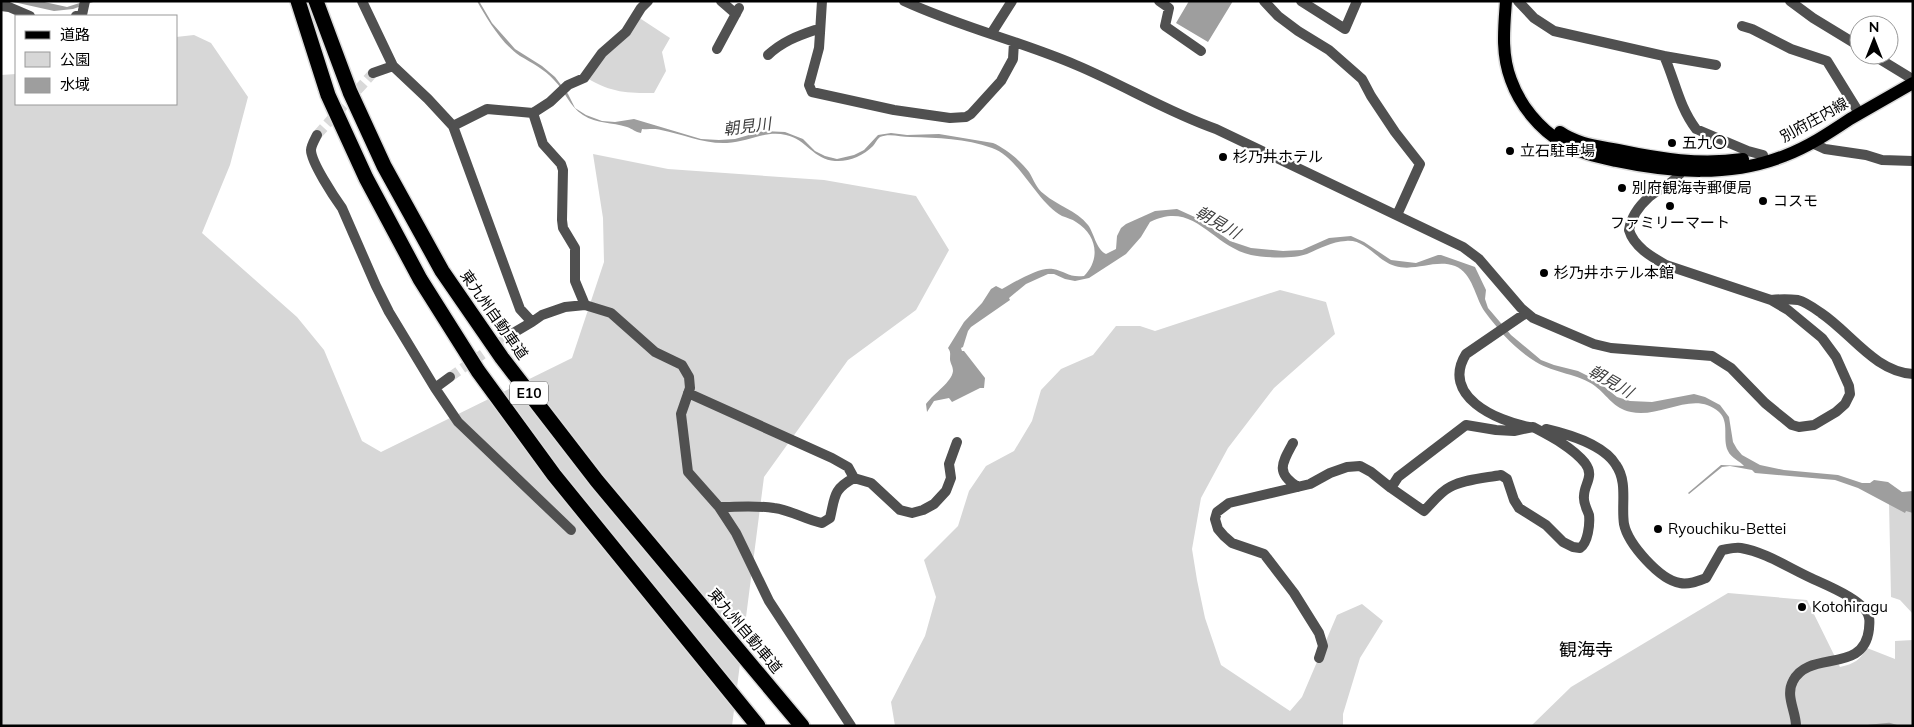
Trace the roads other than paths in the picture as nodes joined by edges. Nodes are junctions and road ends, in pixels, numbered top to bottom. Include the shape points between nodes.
1 (298, 1) edge
2 (316, 1) edge
3 (362, 1) edge
4 (648, 1) edge
5 (721, 1) edge
6 (822, 1) edge
7 (904, 1) edge
8 (1012, 1) edge
9 (1159, 1) edge
10 (1264, 1) edge
11 (1301, 1) edge
12 (1357, 1) edge
13 (1506, 1) edge
14 (1516, 1) edge
15 (1791, 1) edge
16 (1, 6) edge
17 (28, 15) edge
18 (1742, 26) dead end
19 (820, 33) junction
20 (991, 34) junction
21 (1849, 40) edge
22 (1014, 42) junction
23 (717, 49) dead end
24 (1202, 51) dead end
25 (768, 55) dead end
26 (1664, 56) junction
27 (1716, 65) dead end
28 (1890, 65) edge
29 (393, 66) junction
30 (372, 73) tunnel mouth
31 (1912, 78) edge
32 (1856, 108) junction
33 (533, 113) junction
34 (453, 126) junction
35 (317, 135) tunnel mouth
36 (1812, 143) junction
37 (1762, 155) junction
38 (1913, 161) edge
39 (1682, 166) junction
40 (1397, 215) junction
41 (1771, 300) junction
42 (585, 305) junction
43 (1524, 314) junction
44 (532, 322) junction
45 (510, 335) tunnel mouth
46 (1913, 374) edge
47 (450, 377) tunnel mouth
48 (435, 388) junction
49 (688, 393) junction
50 (1533, 428) junction
51 (957, 442) dead end
52 (1293, 443) dead end
53 (854, 478) junction
54 (1298, 487) junction
55 (1391, 488) junction
56 (719, 507) junction
57 (571, 530) dead end
58 (1319, 658) dead end
59 (758, 726) edge
60 (802, 726) edge
61 (851, 726) edge
62 (1796, 726) edge

1 - 59 highway, E10 via 328,95 366,178 420,279 478,371 554,475
2 - 60 highway, 東九州自動車道 / E10 via 350,92 384,166 442,271 502,358 597,481
3 - 29 street
4 - 33 street via 626,32 602,53 584,78 568,85
5 - 23 street via 737,11
6 - 19 street
7 - 20 street
8 - 20 street
9 - 24 street via 1169,8 1166,26
10 - 40 street via 1278,16 1329,50 1362,78 1395,132 1420,164
11 - 12 street via 1346,29
13 - 39 main road, 別府庄内線 via 1503,38 1506,67 1516,92 1538,123 1563,143 1586,154 1652,168
14 - 26 street via 1554,31
14 - 39 main road, 別府庄内線 via 1510,37 1513,62 1524,92 1546,121 1564,135 1588,144
15 - 21 street
16 - 17 street
18 - 32 street via 1791,49 1824,58
19 - 22 street via 809,85 812,92 894,110 950,118 971,114 1001,81 1013,59
19 - 25 street via 815,30 792,38
20 - 22 street
22 - 40 street via 1094,73
26 - 27 street
26 - 37 street via 1680,100 1696,128
28 - 31 street
29 - 30 street
29 - 34 street
31 - 32 main road, 別府庄内線
31 - 36 main road, 別府庄内線
32 - 37 main road, 別府庄内線 via 1796,143
33 - 34 street via 488,109
33 - 42 street via 543,144 564,170 562,220 575,248 575,281
34 - 44 street via 520,309
35 - 48 street via 311,149 313,159 342,208 389,312
36 - 38 street via 1825,149 1862,154 1878,160
36 - 39 main road, 別府庄内線 via 1758,164 1713,171
37 - 39 main road, 別府庄内線
39 - 41 street via 1677,177 1648,197 1634,216 1629,230 1634,240 1666,265
40 - 43 street via 1472,252 1498,279
41 - 43 street via 1822,338 1848,380 1850,394 1845,404 1814,425 1788,423 1732,368 1712,356 1602,346
41 - 46 street via 1798,300 1811,306 1834,322 1873,358 1895,370
42 - 44 street via 565,307
42 - 49 street via 611,313 656,352 682,365 689,377
43 - 50 street via 1466,354 1460,365 1459,378 1476,404 1491,415
44 - 45 street
47 - 48 street
48 - 57 street via 458,422
49 - 53 street via 832,458 848,467
49 - 56 street via 681,414 688,472
50 - 55 street via 1514,431 1466,425 1398,477
50 - 55 street via 1561,443 1583,460 1587,468 1589,479 1584,499 1589,523 1580,548 1563,542 1546,525 1519,508 1505,476 1451,487 1437,496 1424,511
50 - 62 street via 1580,440 1612,458 1621,476 1628,537 1670,580 1682,584 1706,578 1722,550 1740,547 1841,592 1864,608 1869,617 1868,632 1860,652 1809,667 1793,681 1790,694
51 - 53 street via 949,464 950,478 946,491 923,510 912,513 900,510 871,483
52 - 54 street via 1283,463 1283,473 1286,480
53 - 56 street via 841,484 834,497 830,518 822,523 775,508
54 - 55 street via 1347,467 1360,466
54 - 58 street via 1229,503 1217,512 1214,519 1232,543 1264,554 1294,593 1319,633 1323,646
56 - 61 street via 736,533 769,601

